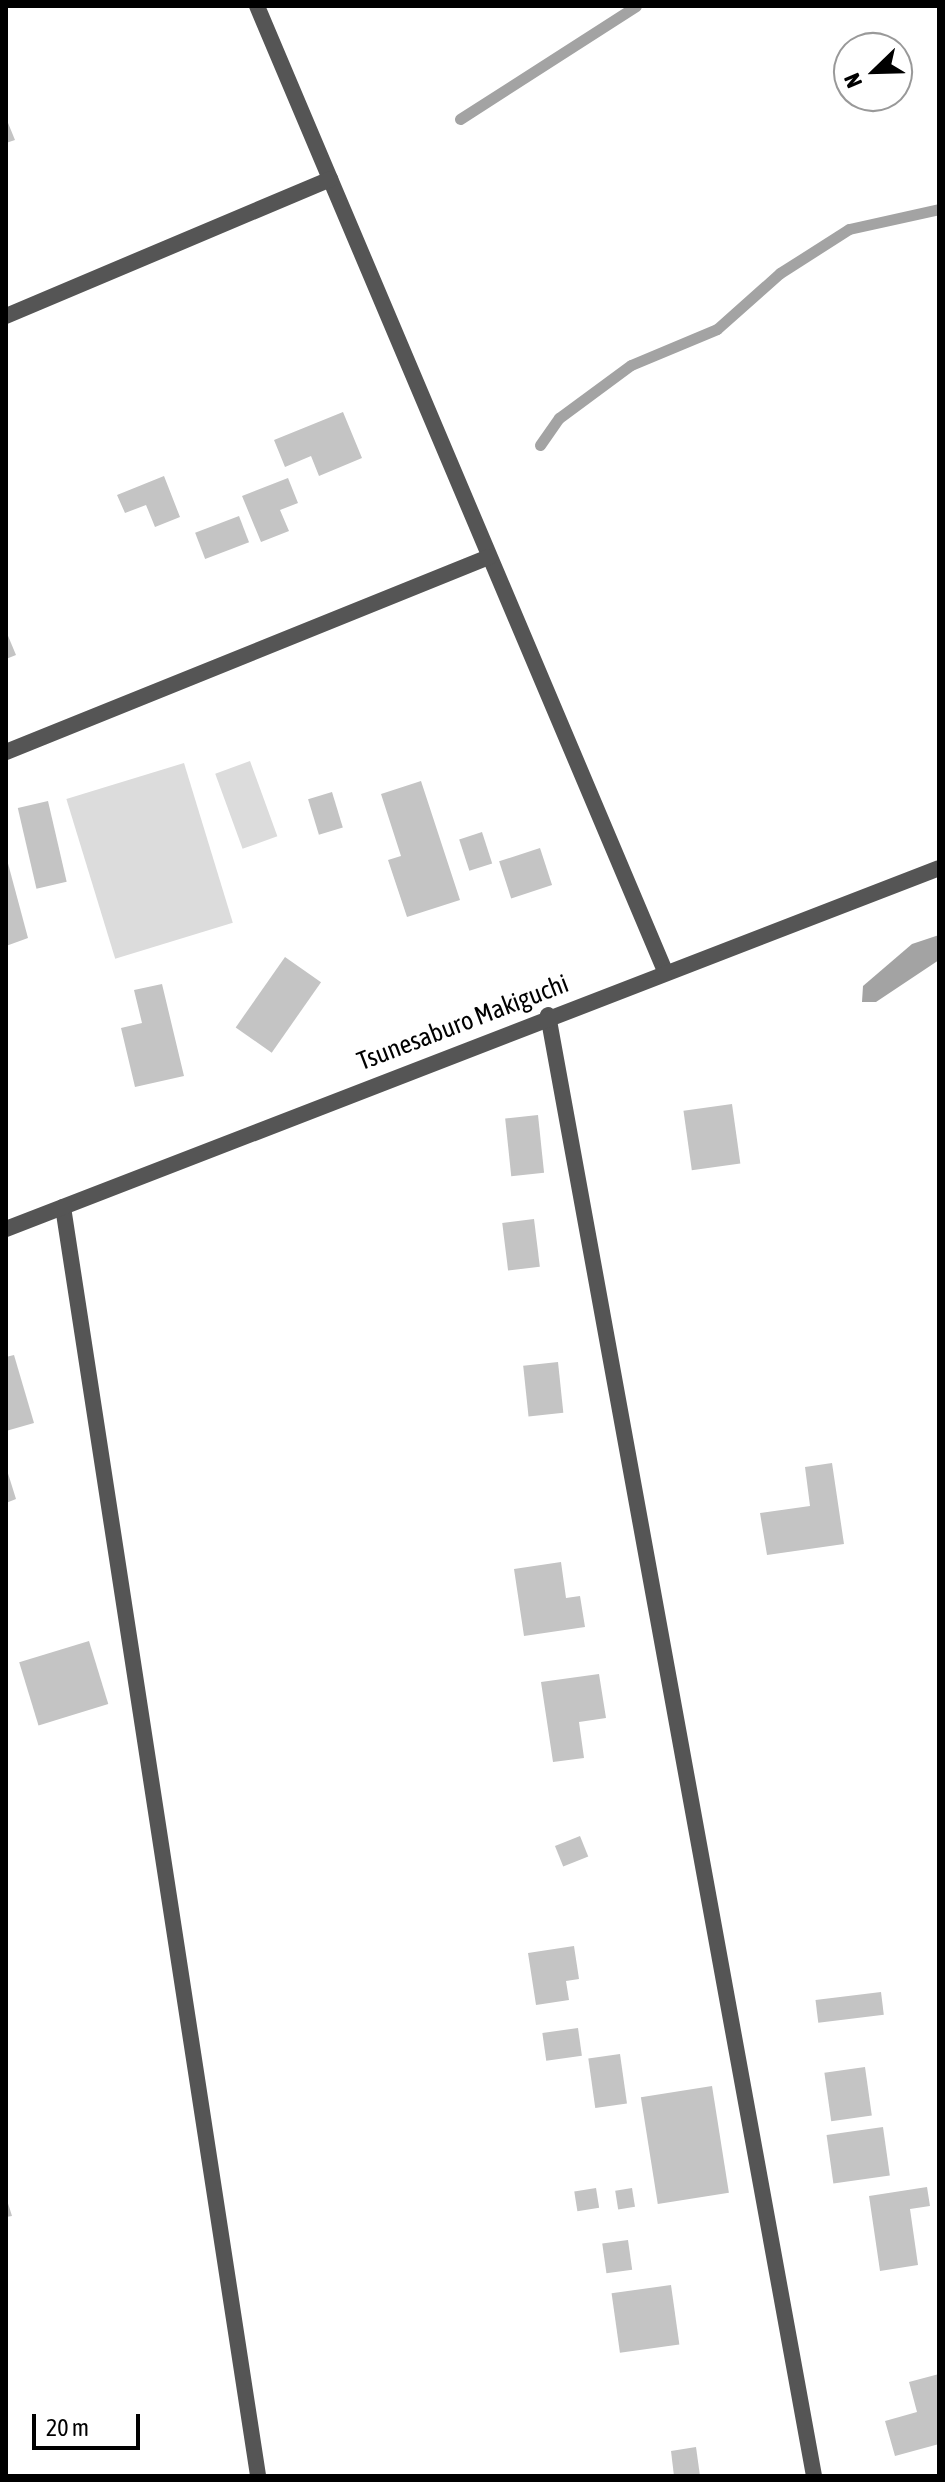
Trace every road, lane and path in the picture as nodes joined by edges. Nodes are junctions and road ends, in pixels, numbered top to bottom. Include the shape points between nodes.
1 (257, 6) edge
2 (330, 179) junction
3 (6, 316) edge
4 (489, 557) junction
5 (6, 752) edge
6 (939, 868) edge
7 (665, 971) junction
8 (548, 1015) junction
9 (63, 1207) junction
10 (6, 1229) edge
11 (258, 2476) edge
12 (814, 2476) edge

1 - 2 street
2 - 3 street
2 - 4 street
4 - 5 street
4 - 7 street
6 - 7 street, Tsunesaburo Makiguchi
7 - 8 street, Tsunesaburo Makiguchi
8 - 9 street, Tsunesaburo Makiguchi
8 - 12 street
9 - 10 street, Tsunesaburo Makiguchi
9 - 11 street

